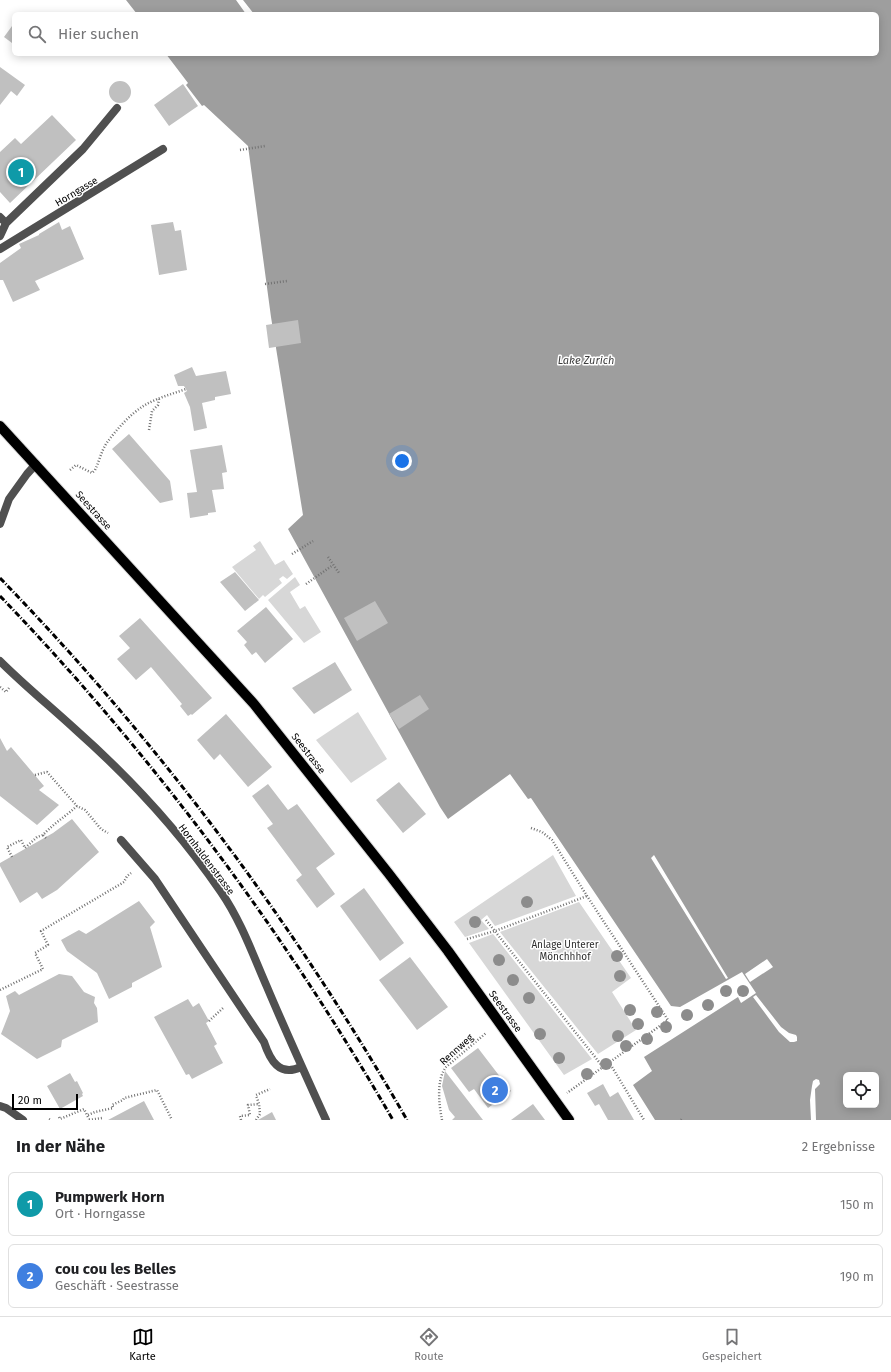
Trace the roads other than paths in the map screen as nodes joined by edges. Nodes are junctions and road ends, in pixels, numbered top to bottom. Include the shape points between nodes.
1 (117, 108) dead end
2 (163, 149) dead end
3 (3, 220) edge
4 (0, 236) edge
5 (0, 249) edge
6 (0, 426) edge
7 (36, 464) junction
8 (0, 524) edge
9 (0, 661) edge
10 (121, 840) road end
11 (301, 1067) junction
12 (0, 1106) edge
13 (23, 1120) edge
14 (326, 1120) edge
15 (569, 1120) edge

1 - 3 street via 83,149
2 - 5 street, Horngasse
3 - 4 street
6 - 7 main road, Seestrasse
7 - 8 street via 9,499
7 - 15 main road, Seestrasse via 254,704 448,951
9 - 11 street, Hornhaldenstrasse via 115,766 167,823 221,892 250,949
10 - 11 street via 155,879 264,1042 275,1064 286,1069 295,1070
11 - 14 street, Hornhaldenstrasse
12 - 13 street

